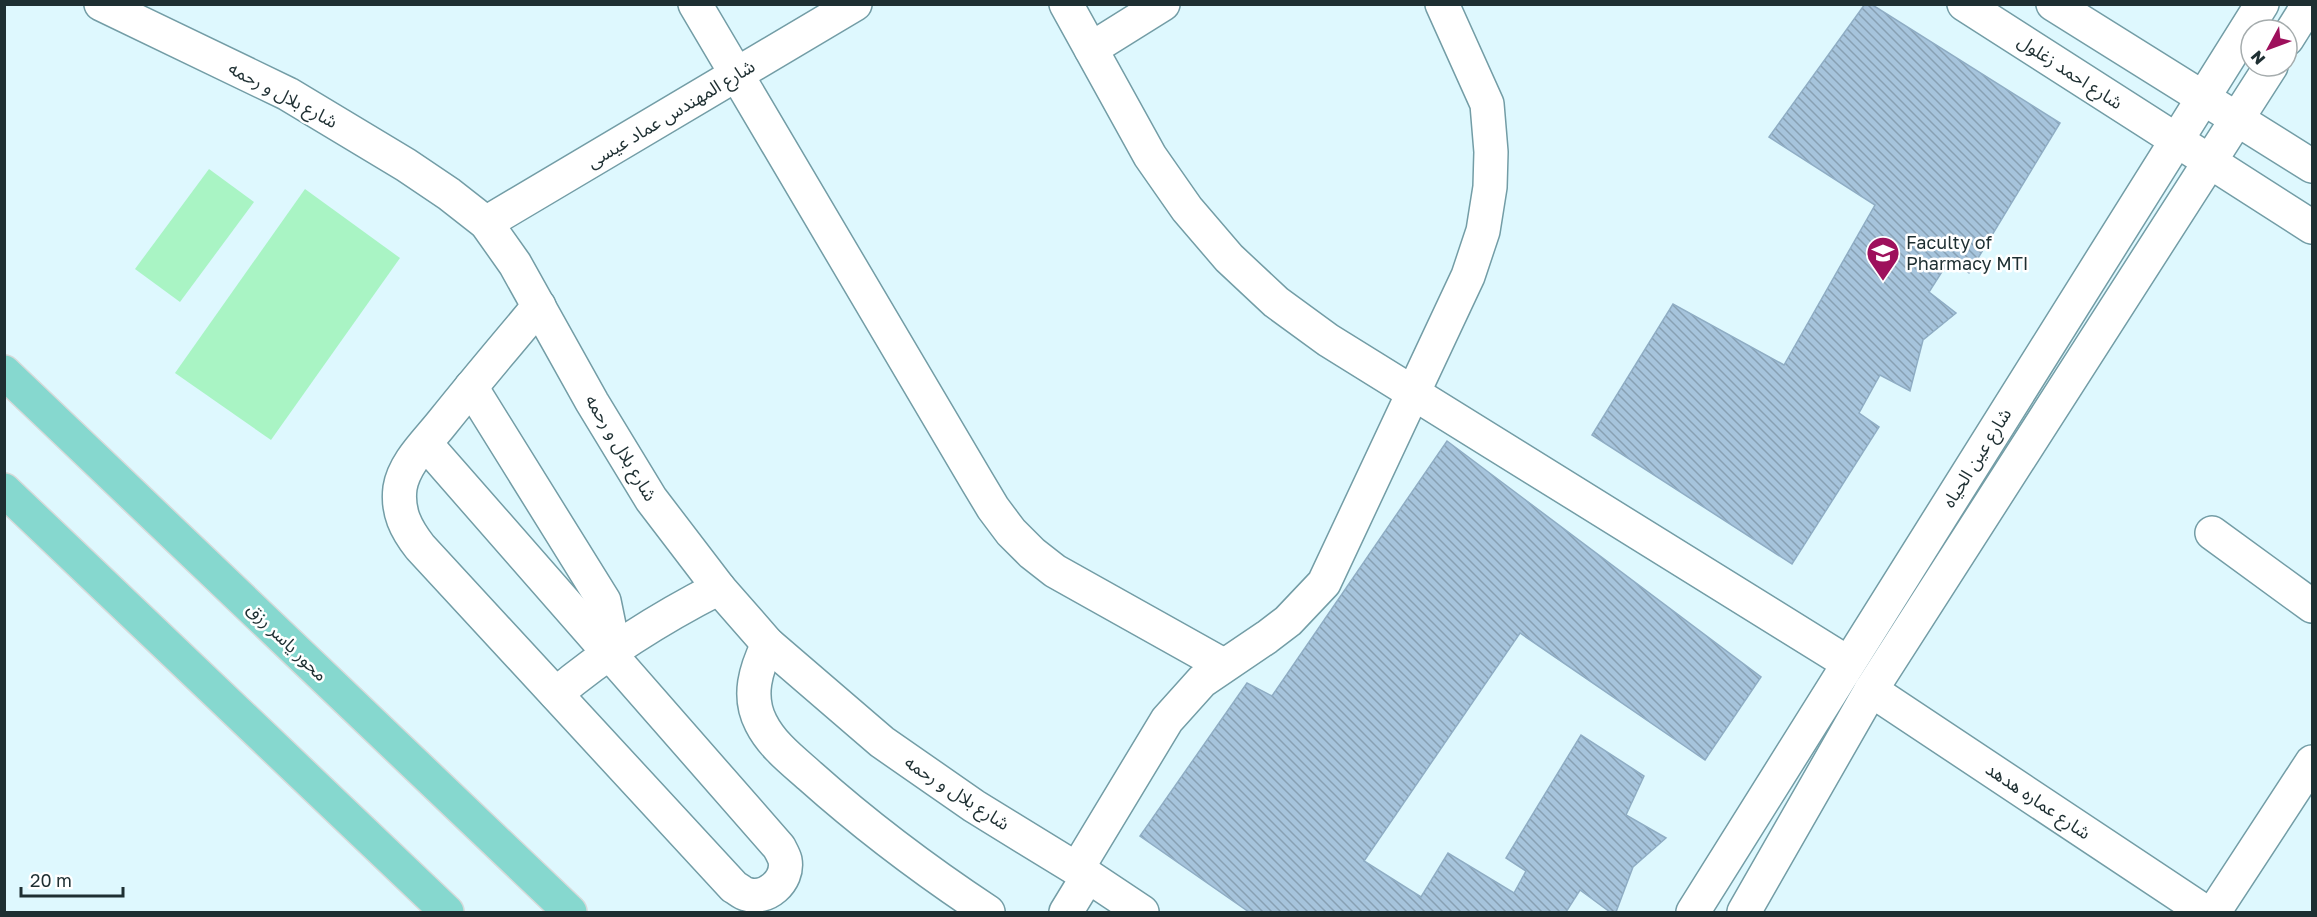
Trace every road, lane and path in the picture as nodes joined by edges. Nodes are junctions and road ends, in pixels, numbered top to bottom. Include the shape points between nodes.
1 (101, 4) edge
2 (695, 4) edge
3 (855, 4) edge
4 (1066, 4) edge
5 (1163, 4) edge
6 (1442, 4) edge
7 (1964, 4) edge
8 (2053, 4) edge
9 (2262, 4) edge
10 (2309, 4) edge
11 (2299, 20) edge
12 (1091, 49) junction
13 (737, 75) junction
14 (2264, 78) edge
15 (2202, 98) junction
16 (2238, 120) junction
17 (2176, 140) junction
18 (2211, 162) junction
19 (2313, 166) edge
20 (486, 223) junction
21 (2313, 226) edge
22 (539, 306) junction
23 (4, 372) edge
24 (471, 387) junction
25 (1413, 392) junction
26 (426, 444) junction
27 (4, 490) edge
28 (2212, 533) dead end
29 (719, 588) junction
30 (2313, 606) edge
31 (768, 644) junction
32 (608, 652) junction
33 (1848, 663) junction
34 (1223, 665) junction
35 (1871, 690) junction
36 (556, 694) junction
37 (2313, 762) edge
38 (1083, 873) junction
39 (447, 912) edge
40 (570, 912) edge
41 (988, 912) edge
42 (1066, 912) edge
43 (1142, 912) edge
44 (1693, 912) edge
45 (1744, 912) edge
46 (2205, 912) edge
47 (2214, 912) edge

1 - 20 street, شارع بلال و رحمه via 288,94 406,165
2 - 13 street
3 - 13 street, شارع المهندس عماد عيسى
4 - 12 street
5 - 12 street
6 - 25 street via 1487,104 1490,187 1484,231 1468,276
7 - 17 street, شارع احمد زغلول
8 - 15 street
9 - 15 street, شارع عين الحياه
10 - 11 street
12 - 25 street via 1150,156 1187,209 1229,258 1276,302 1328,340
13 - 20 street, شارع المهندس عماد عيسى
13 - 34 street via 993,508 1011,531 1032,553 1072,581
14 - 16 street, شارع عين الحياه
15 - 16 street
15 - 17 street, شارع عين الحياه
16 - 18 street, شارع عين الحياه
16 - 19 street
17 - 18 street, شارع احمد زغلول
17 - 33 street, شارع عين الحياه
18 - 21 street, شارع احمد زغلول
18 - 35 street, شارع عين الحياه
20 - 22 street, شارع بلال و رحمه
22 - 24 street
22 - 29 street, شارع بلال و رحمه via 651,499
23 - 40 main road, محور ياسر رزق
24 - 26 street
24 - 32 street via 604,601 611,635
25 - 33 street
25 - 34 street via 1324,583 1274,632
26 - 32 street
26 - 36 street via 408,466 400,487 406,529
27 - 39 main road
28 - 30 street
29 - 31 street, شارع بلال و رحمه
29 - 32 street
31 - 38 street, شارع بلال و رحمه via 882,742 974,806
31 - 41 street via 756,669 753,695 760,722 775,744 886,840
32 - 36 street
32 - 36 street via 779,847 785,861 783,876 775,888 762,895 747,895 734,887
33 - 44 street, شارع عين الحياه
34 - 38 street via 1202,681 1167,720
35 - 45 street, شارع عين الحياه
35 - 46 street, شارع عماره هدهد
37 - 47 street
38 - 42 street
38 - 43 street, شارع بلال و رحمه

